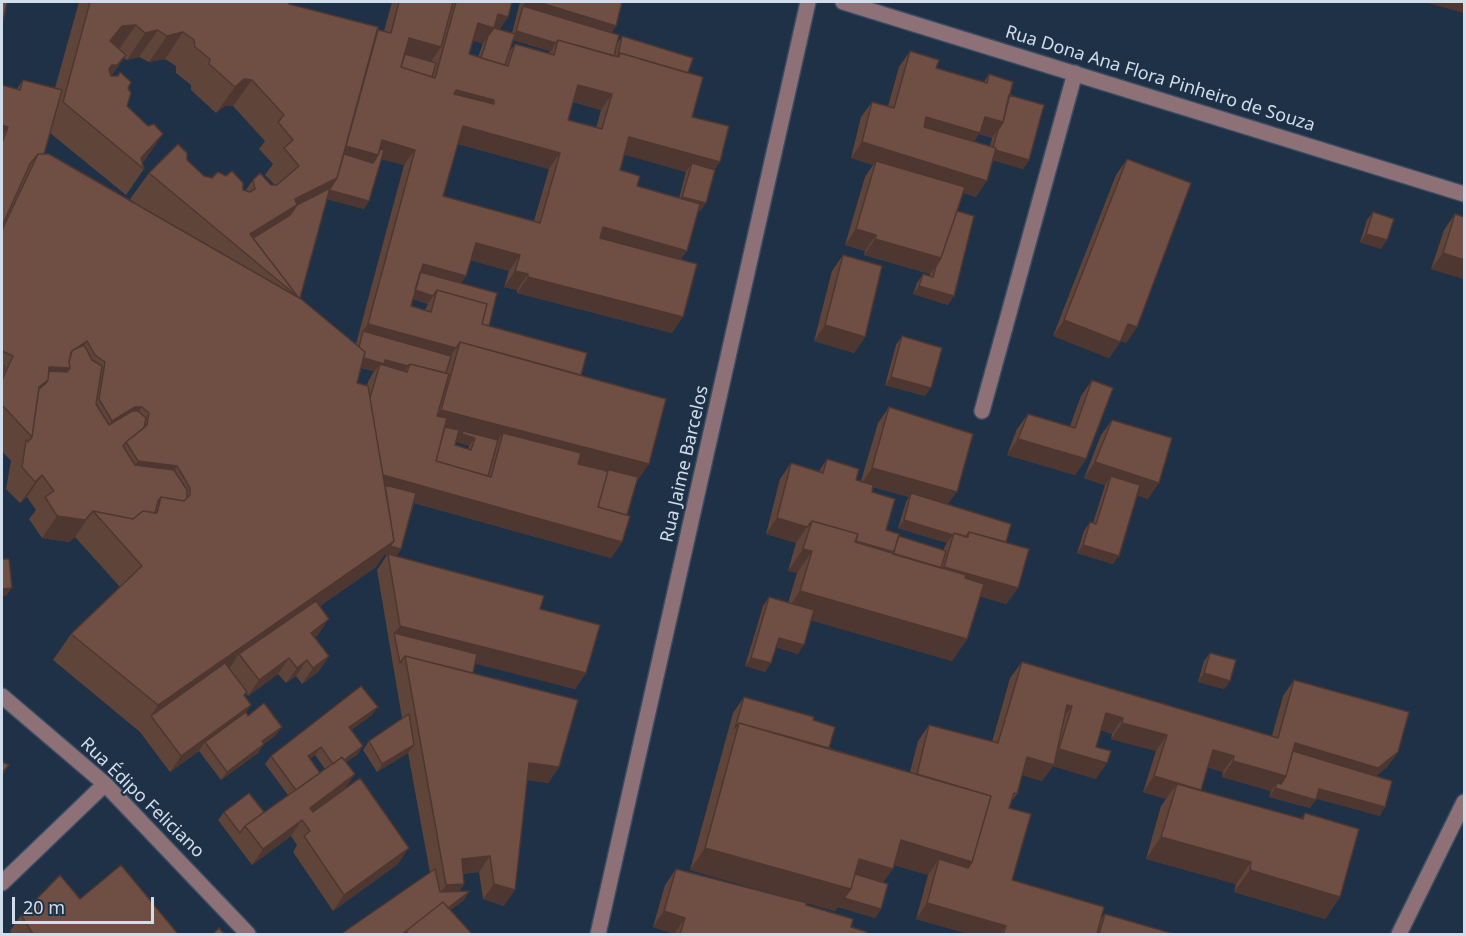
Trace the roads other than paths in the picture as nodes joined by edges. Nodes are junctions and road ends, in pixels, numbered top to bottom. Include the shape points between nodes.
1 (808, 2) edge
2 (843, 2) edge
3 (1075, 74) junction
4 (1464, 194) edge
5 (982, 411) dead end
6 (2, 696) edge
7 (105, 784) junction
8 (1464, 802) edge
9 (2, 883) edge
10 (248, 934) edge
11 (598, 934) edge
12 (1399, 934) edge

1 - 11 street, Rua Jaime Barcelos
2 - 3 street, Rua Dona Ana Flora Pinheiro de Souza
3 - 4 street, Rua Dona Ana Flora Pinheiro de Souza
3 - 5 street
6 - 7 street, Rua Édipo Feliciano
7 - 9 street
7 - 10 street, Rua Édipo Feliciano
8 - 12 street

